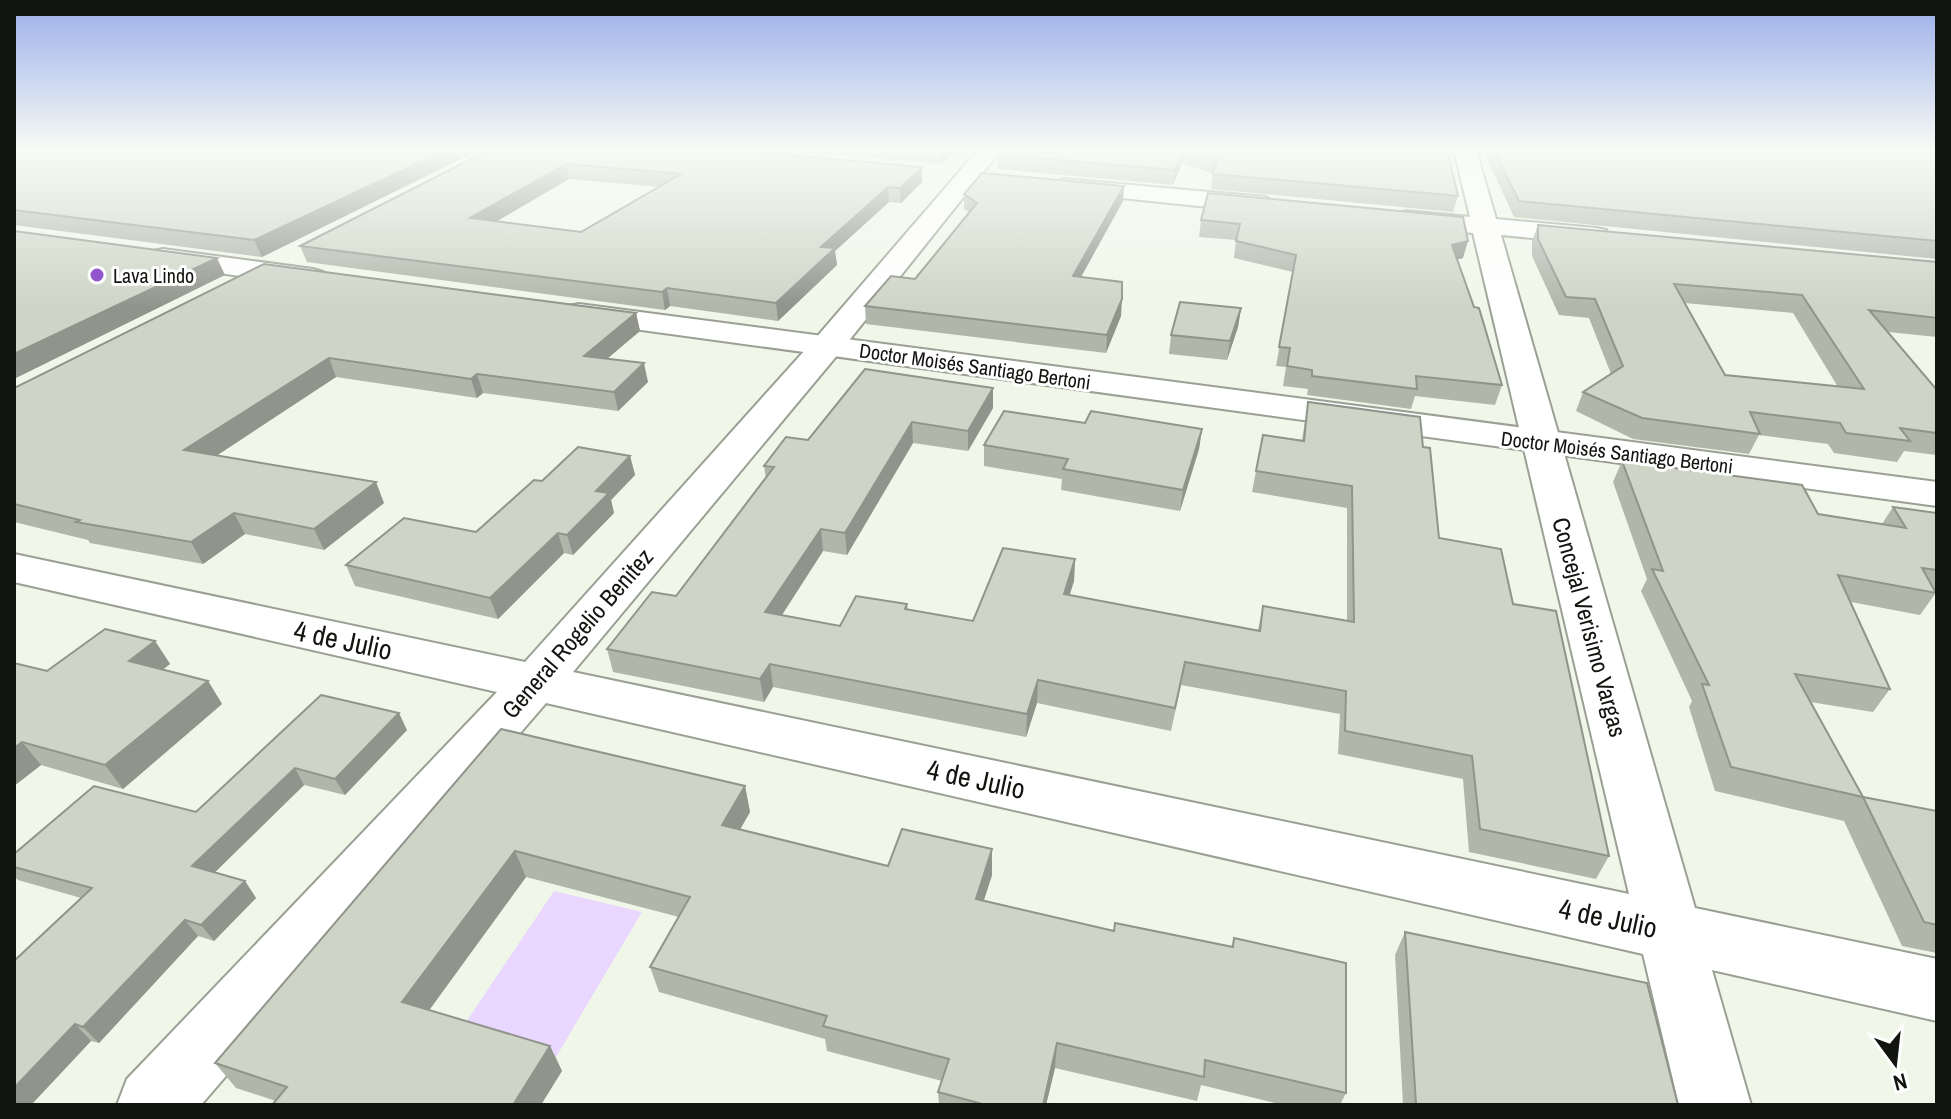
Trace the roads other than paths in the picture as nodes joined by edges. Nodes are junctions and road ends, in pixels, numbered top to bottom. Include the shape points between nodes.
1 (948, 202) edge
2 (1237, 202) edge
3 (1479, 202) edge
4 (1298, 208) edge
5 (1377, 216) edge
6 (1486, 226) junction
7 (1626, 239) edge
8 (303, 251) edge
9 (139, 253) edge
10 (265, 272) junction
11 (343, 282) edge
12 (216, 294) edge
13 (546, 309) edge
14 (827, 346) junction
15 (1542, 443) junction
16 (1937, 494) edge
17 (14, 568) edge
18 (536, 682) junction
19 (1671, 932) junction
20 (1937, 990) edge
21 (153, 1105) edge
22 (1715, 1105) edge

1 - 14 street, General Rogelio Benitez
2 - 4 street
3 - 6 street, Concejal Verisimo Vargas
5 - 6 street
6 - 7 street
6 - 15 street, Concejal Verisimo Vargas
8 - 10 street
9 - 10 street
10 - 11 street
10 - 12 street
13 - 14 street, Doctor Moisés Santiago Bertoni
14 - 15 street, Doctor Moisés Santiago Bertoni
14 - 18 street, General Rogelio Benitez
15 - 16 street, Doctor Moisés Santiago Bertoni
15 - 19 street, Concejal Verisimo Vargas
17 - 18 street, 4 de Julio
18 - 19 street, 4 de Julio
18 - 21 street, General Rogelio Benitez
19 - 20 street, 4 de Julio
19 - 22 street, Concejal Verisimo Vargas

